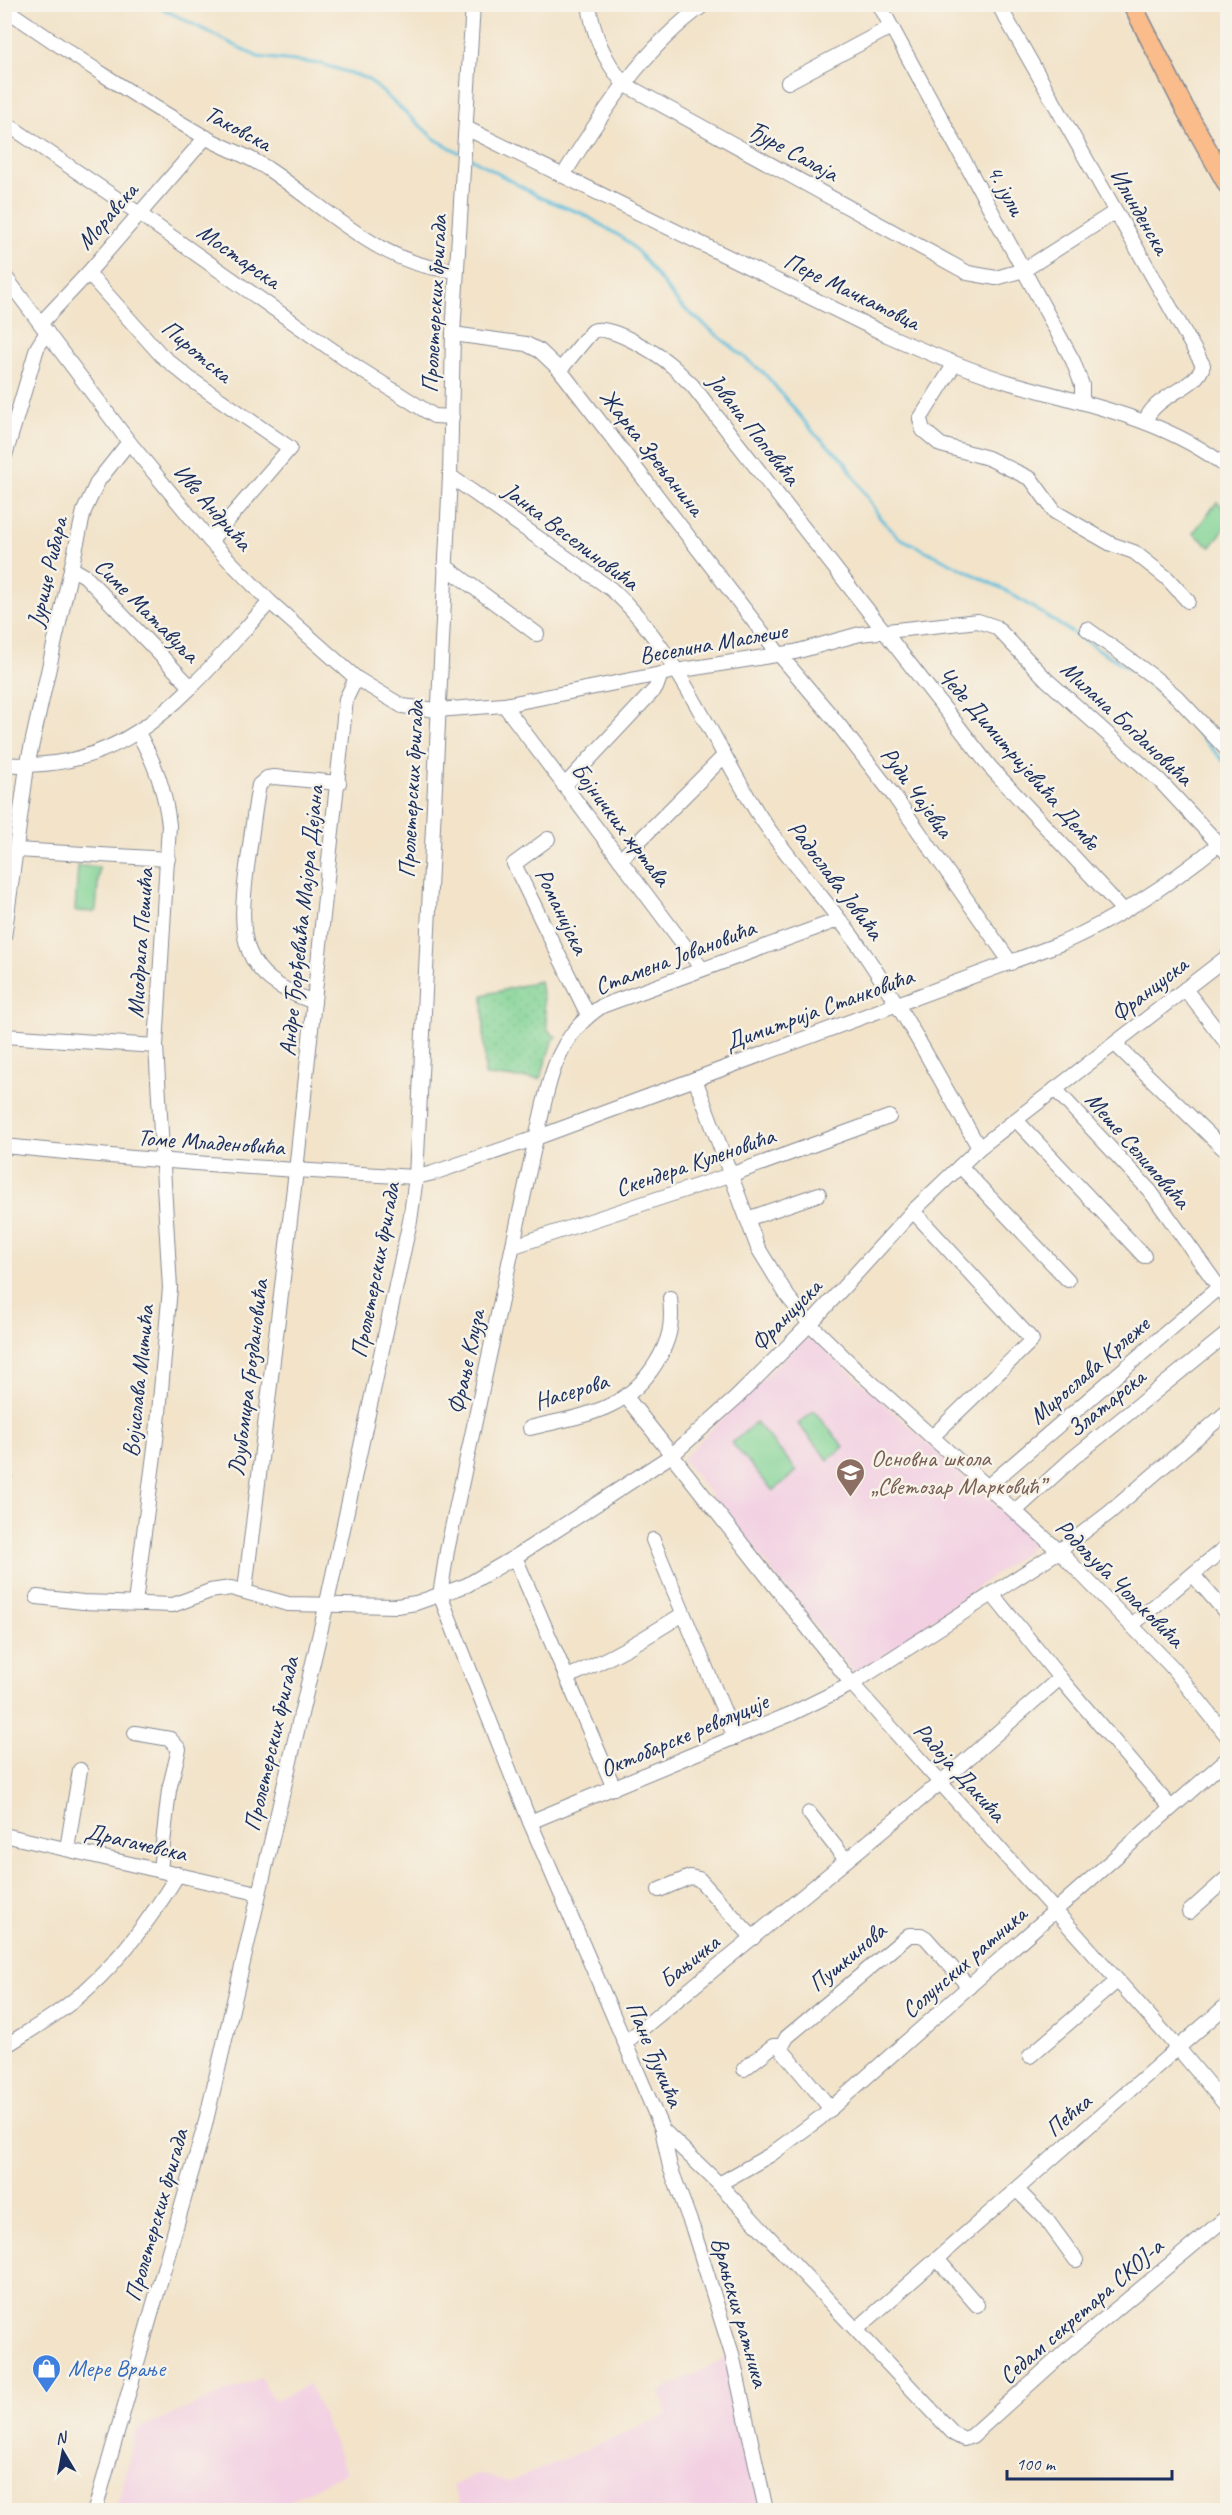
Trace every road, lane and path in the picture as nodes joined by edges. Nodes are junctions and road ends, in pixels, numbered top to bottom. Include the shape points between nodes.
1 (472, 4) edge
2 (589, 4) edge
3 (879, 4) edge
4 (998, 4) edge
5 (1132, 4) edge
6 (698, 7) edge
7 (4, 8) edge
8 (891, 27) junction
9 (788, 82) dead end
10 (624, 84) junction
11 (4, 122) edge
12 (466, 132) junction
13 (206, 137) junction
14 (564, 174) junction
15 (1227, 186) edge
16 (1115, 212) junction
17 (138, 213) junction
18 (457, 270) junction
19 (1024, 270) junction
20 (88, 273) junction
21 (4, 275) edge
22 (44, 327) junction
23 (453, 334) junction
24 (954, 365) junction
25 (560, 370) junction
26 (1082, 402) junction
27 (452, 417) junction
28 (1144, 422) junction
29 (129, 442) junction
30 (4, 459) edge
31 (1227, 468) edge
32 (450, 476) junction
33 (210, 541) junction
34 (445, 566) junction
35 (70, 568) junction
36 (1188, 601) dead end
37 (270, 602) junction
38 (996, 627) joint
39 (1087, 629) dead end
40 (884, 632) junction
41 (537, 634) dead end
42 (779, 654) junction
43 (676, 671) junction
44 (661, 674) junction
45 (356, 678) junction
46 (190, 686) junction
47 (504, 705) junction
48 (437, 710) junction
49 (138, 733) junction
50 (1227, 751) edge
51 (724, 756) junction
52 (4, 764) edge
53 (27, 766) junction
54 (339, 783) junction
55 (564, 786) junction
56 (548, 839) dead end
57 (1223, 849) edge
58 (17, 850) junction
59 (168, 859) junction
60 (620, 860) junction
61 (1124, 911) junction
62 (838, 920) junction
63 (4, 937) edge
64 (1227, 956) edge
65 (1011, 963) junction
66 (702, 969) junction
67 (1185, 989) junction
68 (314, 1002) junction
69 (898, 1005) junction
70 (588, 1015) junction
71 (4, 1036) edge
72 (1114, 1044) junction
73 (1227, 1045) edge
74 (156, 1046) junction
75 (695, 1079) junction
76 (1055, 1089) junction
77 (889, 1117) dead end
78 (1016, 1120) junction
79 (536, 1138) junction
80 (4, 1146) edge
81 (979, 1148) junction
82 (1227, 1153) edge
83 (162, 1162) junction
84 (960, 1166) junction
85 (296, 1171) junction
86 (730, 1174) junction
87 (416, 1177) junction
88 (819, 1194) dead end
89 (913, 1211) junction
90 (747, 1219) junction
91 (514, 1246) junction
92 (1144, 1256) dead end
93 (1068, 1280) dead end
94 (1218, 1288) junction
95 (670, 1298) dead end
96 (1227, 1300) edge
97 (810, 1324) junction
98 (1227, 1333) edge
99 (627, 1398) junction
100 (1227, 1411) edge
101 (530, 1428) dead end
102 (932, 1437) junction
103 (672, 1455) junction
104 (4, 1466) edge
105 (5, 1475) edge
106 (988, 1486) junction
107 (1015, 1511) junction
108 (652, 1540) dead end
109 (1227, 1545) edge
110 (1059, 1551) junction
111 (515, 1557) junction
112 (1193, 1575) junction
113 (245, 1590) junction
114 (992, 1593) junction
115 (440, 1595) junction
116 (37, 1597) dead end
117 (135, 1603) junction
118 (326, 1606) junction
119 (683, 1614) junction
120 (1227, 1615) edge
121 (1133, 1624) junction
122 (567, 1677) junction
123 (1060, 1678) junction
124 (852, 1684) junction
125 (135, 1733) dead end
126 (1227, 1737) edge
127 (735, 1738) junction
128 (1227, 1758) edge
129 (80, 1770) dead end
130 (940, 1783) junction
131 (614, 1788) junction
132 (1171, 1808) junction
133 (809, 1813) dead end
134 (530, 1822) junction
135 (4, 1835) edge
136 (67, 1849) junction
137 (846, 1860) junction
138 (160, 1870) junction
139 (178, 1874) junction
140 (1227, 1877) edge
141 (659, 1890) dead end
142 (257, 1893) junction
143 (1056, 1912) junction
144 (1189, 1912) dead end
145 (753, 1938) junction
146 (1117, 1981) junction
147 (969, 1987) junction
148 (1227, 2004) edge
149 (626, 2042) junction
150 (782, 2046) junction
151 (4, 2047) edge
152 (1178, 2048) junction
153 (1030, 2056) dead end
154 (744, 2069) dead end
155 (1227, 2108) edge
156 (831, 2109) junction
157 (662, 2129) junction
158 (686, 2151) junction
159 (667, 2157) junction
160 (719, 2184) junction
161 (1017, 2190) junction
162 (1227, 2216) edge
163 (938, 2260) junction
164 (1076, 2260) dead end
165 (977, 2305) dead end
166 (856, 2329) junction
167 (964, 2439) joint
168 (95, 2511) edge
169 (766, 2511) edge

1 - 12 street, Пролетерских бригада
2 - 10 street, Ђуре Салаја via 598,42 609,66
3 - 8 street, 4. јули
4 - 16 street, Илинденска
5 - 15 main road
6 - 10 street
7 - 13 street, Таковска via 107,78
8 - 9 street
8 - 19 street, 4. јули
10 - 14 street
10 - 19 street, Ђуре Салаја via 968,273 996,278
11 - 17 street, Мостарска
12 - 14 street, Пере Мачкатовца
12 - 18 street, Пролетерских бригада
13 - 17 street, Моравска
13 - 18 street, Таковска via 267,168 382,248 422,267
14 - 24 street, Пере Мачкатовца
16 - 19 street, Ђуре Салаја
16 - 28 street, Илинденска via 1203,365 1195,378 1157,403
17 - 20 street, Моравска
17 - 27 street, Мостарска via 358,368 434,416
18 - 23 street, Пролетерских бригада
19 - 26 street, 4. јули via 1080,376
20 - 22 street, Моравска
20 - 33 street, Пиротска via 161,355 290,448
21 - 22 street, Иве Андрића
22 - 29 street, Иве Андрића
22 - 30 street, Моравска
23 - 25 street, Жарка Зрењанина via 526,344
23 - 27 street, Пролетерских бригада
24 - 26 street, Пере Мачкатовца
24 - 36 street via 920,419 928,436 941,445 988,458 1030,479 1055,512 1111,544 1134,552
25 - 40 street, Јована Поповића via 590,333 598,330 633,342 672,365
25 - 42 street, Жарка Зрењанина
26 - 28 street, Пере Мачкатовца
27 - 32 street, Пролетерских бригада
28 - 31 street, Пере Мачкатовца via 1186,441
29 - 33 street, Иве Андрића
29 - 35 street, Јурице Рибара via 98,481 84,511
32 - 34 street, Пролетерских бригада
32 - 43 street, Јанка Веселиновића via 623,599
33 - 37 street, Иве Андрића
34 - 41 street
34 - 48 street, Пролетерских бригада
35 - 46 street, Симе Матавуља via 85,576
35 - 53 street, Јурице Рибара
37 - 45 street, Иве Андрића
37 - 46 street
38 - 40 street, Веселина Маслеше via 978,621
38 - 57 street, Милана Богдановића via 1047,680 1160,781
39 - 50 street via 1177,697
40 - 42 street, Веселина Маслеше
40 - 61 street, Чеде Димитријевића Дембе via 990,767
42 - 43 street, Веселина Маслеше
42 - 65 street, Руди Чајевца via 894,796
43 - 44 street, Веселина Маслеше
43 - 51 street, Радослава Јовића
44 - 47 street, Веселина Маслеше
44 - 55 street via 656,688
45 - 48 street, Иве Андрића via 402,706
45 - 54 street, Андре Ђорђевића Мајора Дејана via 346,699
46 - 49 street via 167,711
47 - 48 street, Веселина Маслеше
47 - 55 street, Бојничких жртава
48 - 87 street, Пролетерских бригада
49 - 53 street via 95,754 55,765
49 - 59 street, Миодрага Пешића via 164,789
51 - 60 street
51 - 62 street, Радослава Јовића via 758,814
52 - 53 street
53 - 58 street, Јурице Рибара
54 - 68 street, Андре Ђорђевића Мајора Дејана
54 - 68 street via 274,777 259,785 242,905 245,940 257,967 288,991
55 - 60 street, Бојничких жртава
56 - 70 street, Романијска via 514,864
57 - 61 street, Димитрија Станковића
58 - 59 street
58 - 63 street, Јурице Рибара
59 - 74 street, Миодрага Пешића
60 - 66 street, Бојничких жртава
61 - 65 street, Димитрија Станковића via 1103,925
62 - 66 street, Стамена Јовановића
62 - 69 street, Радослава Јовића
64 - 67 street, Француска
65 - 69 street, Димитрија Станковића
66 - 70 street, Стамена Јовановића via 602,1006
67 - 72 street, Француска
67 - 73 street
68 - 85 street, Андре Ђорђевића Мајора Дејана
69 - 75 street, Димитрија Станковића
69 - 81 street, Радослава Јовића
70 - 79 street, Стамена Јовановића via 559,1053
71 - 74 street
72 - 76 street, Француска
72 - 82 street
74 - 83 street, Миодрага Пешића
75 - 79 street, Димитрија Станковића
75 - 86 street, Родољуба Чолаковића
76 - 78 street, Француска
76 - 94 street, Меше Селимовића via 1150,1191
77 - 86 street, Скендера Куленовића
78 - 81 street, Француска
78 - 92 street
79 - 87 street, Димитрија Станковића
79 - 91 street, Фрање Клуза
80 - 83 street, Томе Младеновића
81 - 84 street, Француска
83 - 85 street, Томе Младеновића
83 - 117 street, Војислава Митића via 170,1288 158,1424
84 - 89 street, Француска
84 - 93 street
85 - 87 street, Томе Младеновића
85 - 113 street, Љубомира Гроздановића
86 - 90 street, Родољуба Чолаковића
86 - 91 street, Скендера Куленовића
87 - 118 street, Пролетерских бригада via 405,1245
88 - 90 street
89 - 97 street, Француска
89 - 102 street via 1032,1340
90 - 97 street, Родољуба Чолаковића via 770,1270
91 - 115 street, Фрање Клуза
94 - 96 street, Меше Селимовића
94 - 106 street, Мирослава Крлеже
95 - 99 street, Насерова via 672,1319 667,1345 648,1377
97 - 102 street, Родољуба Чолаковића
97 - 103 street, Француска
98 - 107 street, Златарска via 1073,1458
99 - 101 street, Насерова
99 - 103 street, Насерова
100 - 110 street
102 - 106 street, Родољуба Чолаковића
103 - 111 street, Француска
103 - 124 street, Радоја Дакића
104 - 105 street
106 - 107 street, Родољуба Чолаковића
107 - 110 street, Родољуба Чолаковића
108 - 119 street
109 - 112 street
110 - 114 street, Октобарске револуције
110 - 121 street, Родољуба Чолаковића
111 - 115 street, Француска via 467,1585
111 - 122 street
112 - 120 street
112 - 121 street
113 - 117 street via 210,1591 173,1605
113 - 118 street, Француска via 274,1602
114 - 123 street
114 - 124 street, Октобарске револуције
115 - 118 street, Француска via 397,1606
115 - 134 street, Пане Ђукића
116 - 117 street
118 - 142 street, Пролетерских бригада
119 - 122 street via 612,1658
119 - 127 street
121 - 126 street, Родољуба Чолаковића
122 - 131 street
123 - 130 street, Бањичка
123 - 132 street
124 - 127 street, Октобарске револуције
124 - 130 street, Радоја Дакића
125 - 138 street via 170,1739 179,1749 169,1790
127 - 131 street, Октобарске револуције
128 - 132 street, Солунских ратника
129 - 136 street
130 - 137 street, Бањичка
130 - 143 street, Радоја Дакића
131 - 134 street, Октобарске револуције
132 - 143 street, Солунских ратника
133 - 137 street
134 - 149 street, Пане Ђукића
135 - 136 street, Драгачевска
136 - 138 street, Драгачевска
137 - 145 street, Бањичка
138 - 139 street, Драгачевска
139 - 142 street, Драгачевска
139 - 151 street via 140,1930 87,1989
140 - 144 street
141 - 145 street, Бањичка via 690,1877 699,1879
142 - 168 street, Пролетерских бригада via 204,2125
143 - 146 street, Радоја Дакића
143 - 147 street, Солунских ратника
145 - 149 street, Бањичка
146 - 152 street, Радоја Дакића
146 - 153 street
147 - 150 street, Пушкинова via 926,1938 909,1935 787,2037
147 - 156 street, Солунских ратника
148 - 152 street, Пећка
149 - 157 street, Пане Ђукића
150 - 154 street, Пушкинова via 773,2046
150 - 156 street via 785,2055
152 - 155 street, Радоја Дакића
152 - 161 street, Пећка
156 - 160 street, Солунских ратника via 770,2155
157 - 158 street, Пане Ђукића
157 - 159 street, Врањских ратника
158 - 159 street via 675,2151
158 - 160 street, Пане Ђукића
159 - 169 street, Врањских ратника via 732,2354
160 - 166 street, Пане Ђукића
161 - 163 street, Пећка
161 - 164 street via 1046,2219
162 - 167 street, Седам секретара СКОЈ-а
163 - 165 street
163 - 166 street, Пећка
166 - 167 street, Пане Ђукића via 954,2434

